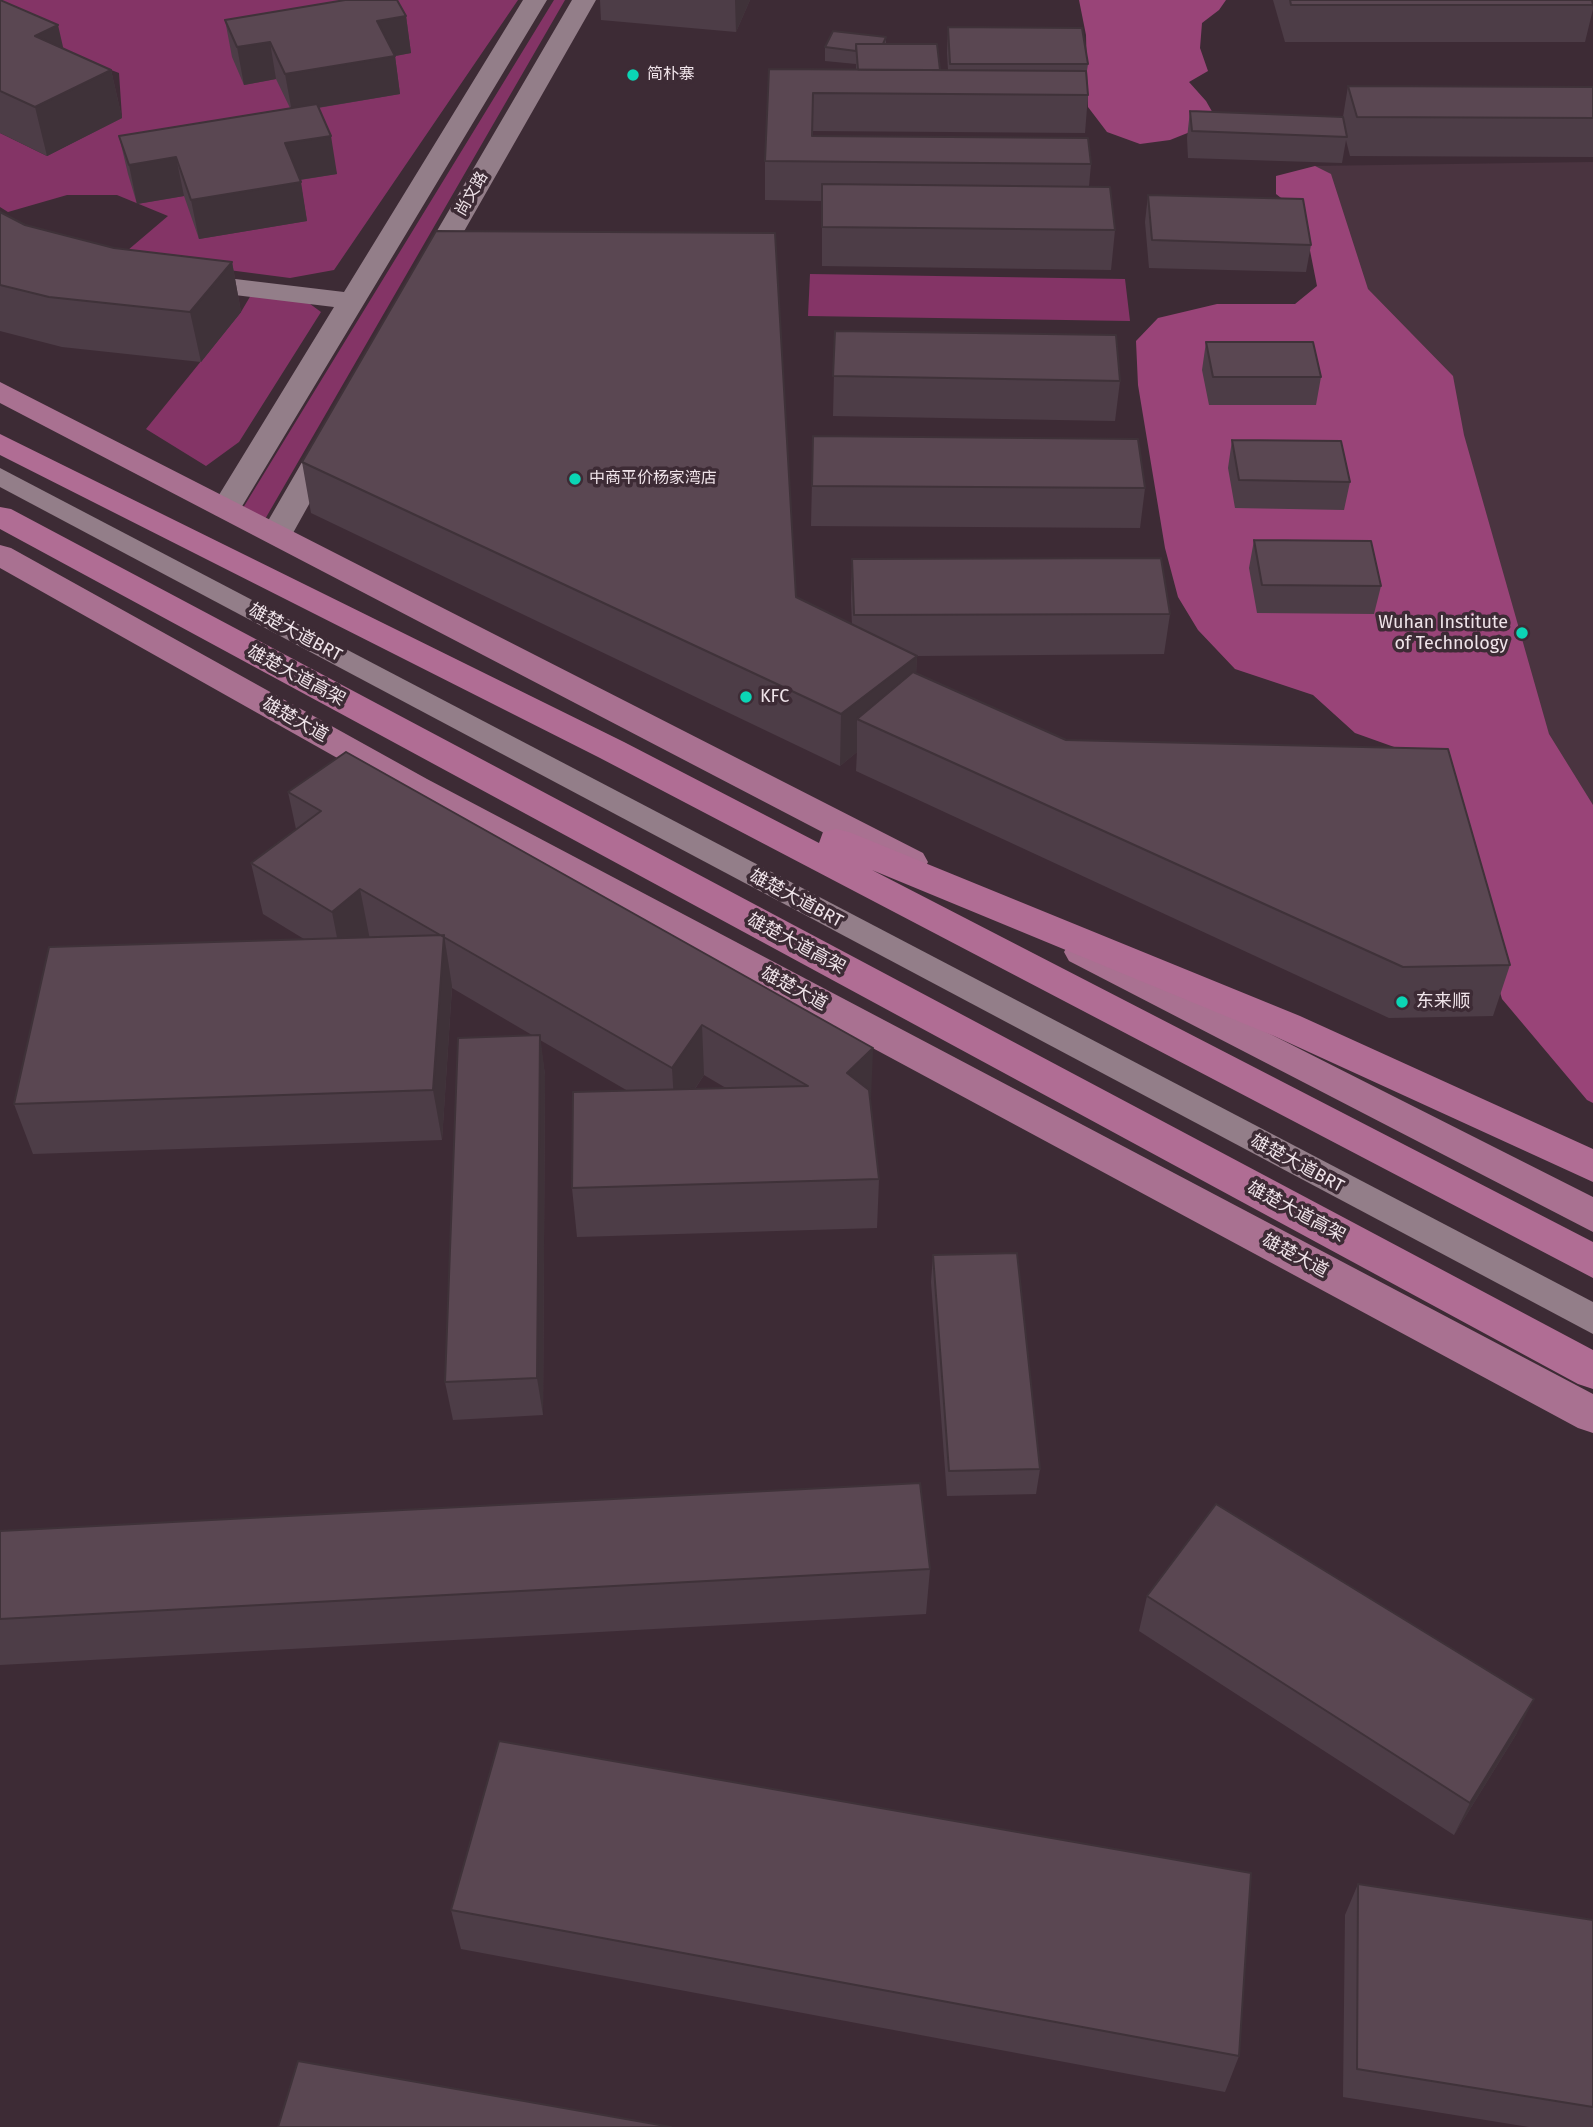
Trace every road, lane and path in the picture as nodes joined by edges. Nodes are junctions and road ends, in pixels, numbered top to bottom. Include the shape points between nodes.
1 (535, 0) edge
2 (584, 0) edge
3 (154, 275) edge
4 (414, 294) edge
5 (351, 301) junction
6 (0, 391) edge
7 (345, 414) edge
8 (0, 443) edge
9 (0, 477) edge
10 (226, 508) junction
11 (0, 516) edge
12 (277, 533) junction
13 (0, 555) edge
14 (612, 750) junction
15 (1593, 1166) edge
16 (1593, 1216) edge
17 (1593, 1261) edge
18 (1593, 1319) edge
19 (1593, 1371) edge
20 (1593, 1415) edge

1 - 5 street
2 - 4 street, 尚文路
3 - 5 street
5 - 10 street
6 - 10 main road
7 - 12 street
8 - 14 highway
9 - 18 lane, 雄楚大道BRT
10 - 12 main road
11 - 19 highway, 雄楚大道高架
12 - 16 main road
13 - 20 main road, 雄楚大道 via 415,787
14 - 15 highway via 1287,1026
14 - 17 highway

